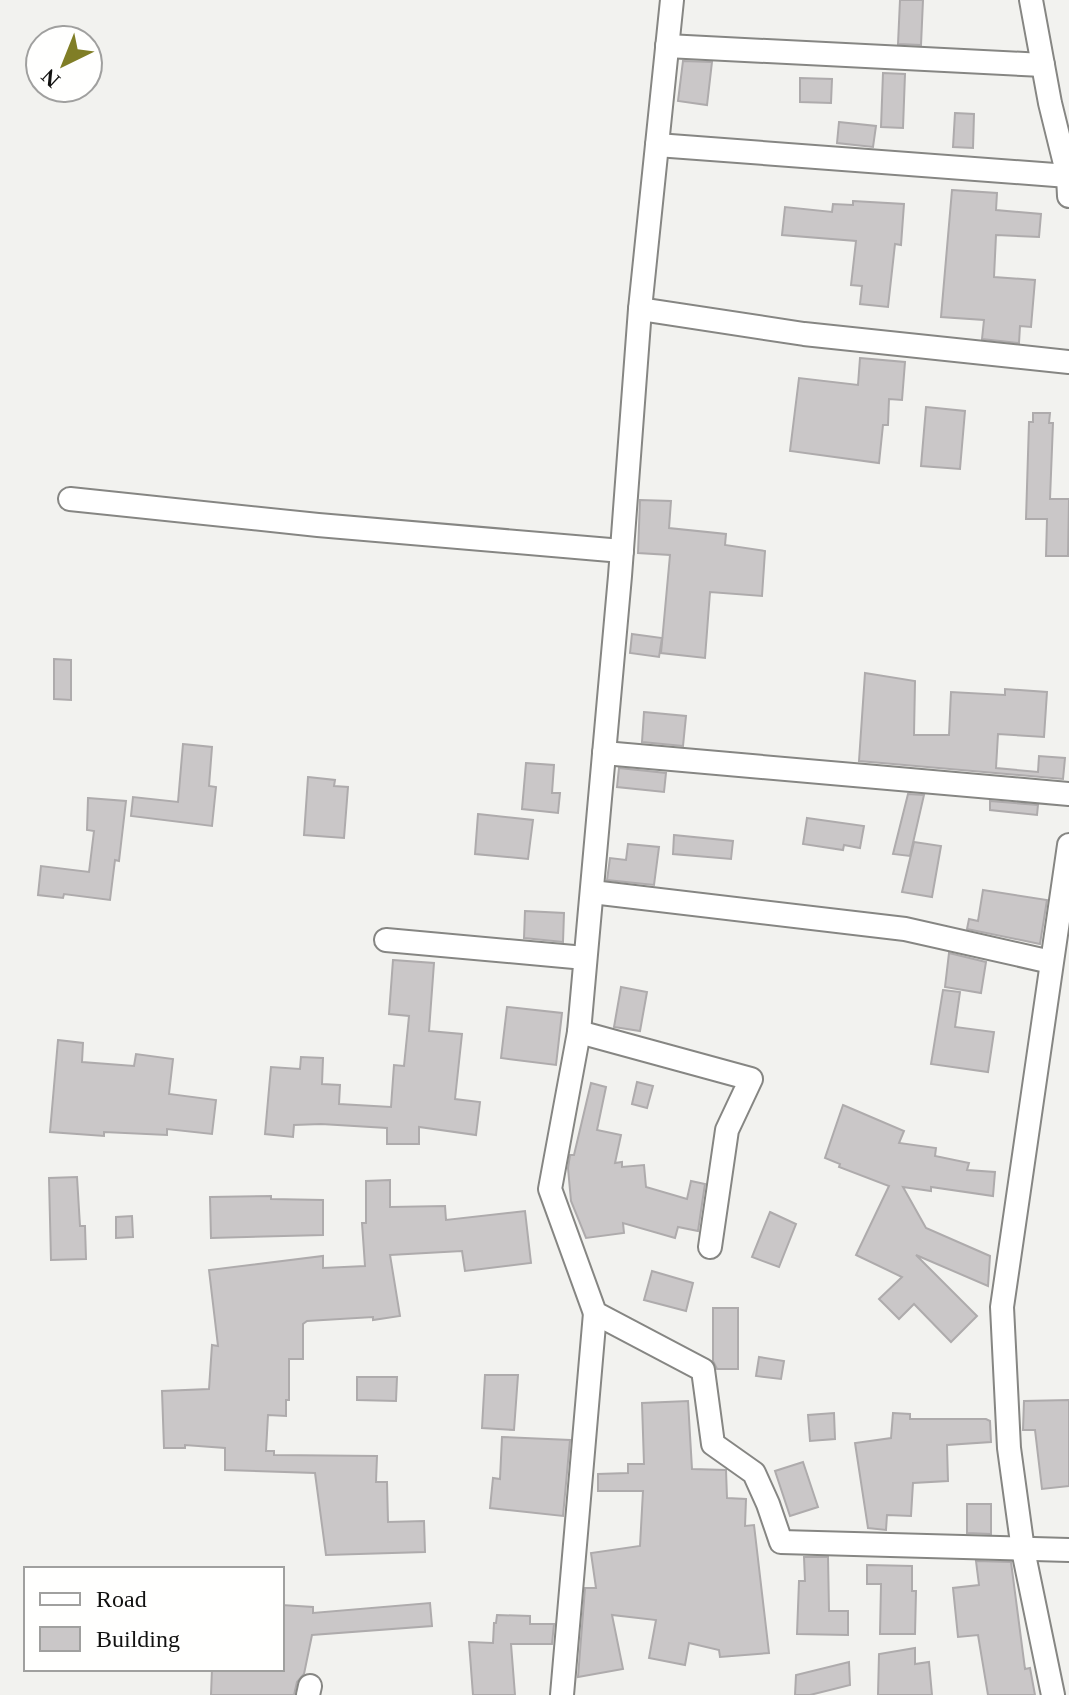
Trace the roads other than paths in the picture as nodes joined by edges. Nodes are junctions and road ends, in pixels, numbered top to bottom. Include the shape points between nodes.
1 (672, 0) edge
2 (1031, 0) edge
3 (667, 46) junction
4 (1043, 65) junction
5 (657, 145) junction
6 (1068, 186) edge
7 (640, 309) junction
8 (1069, 362) edge
9 (70, 499) dead end
10 (622, 551) junction
11 (604, 753) junction
12 (1069, 794) edge
13 (1069, 845) edge
14 (592, 892) junction
15 (386, 940) dead end
16 (585, 958) junction
17 (1051, 962) junction
18 (579, 1032) junction
19 (710, 1247) dead end
20 (595, 1313) junction
21 (1023, 1550) junction
22 (1069, 1550) edge
23 (562, 1695) edge
24 (1053, 1695) edge

1 - 3 street
2 - 4 street
3 - 4 street
3 - 5 street
4 - 6 street
5 - 6 street
5 - 7 street
7 - 8 street via 804,334
7 - 10 street
9 - 10 street
10 - 11 street
11 - 12 street
11 - 14 street
13 - 17 street
14 - 16 street
14 - 17 street via 905,929
15 - 16 street
16 - 18 street
17 - 21 street via 1002,1307 1009,1448
18 - 19 street via 751,1079 727,1130
18 - 20 street via 550,1189
20 - 21 street via 703,1370 713,1444 754,1473 781,1542
20 - 23 street
21 - 22 street
21 - 24 street

